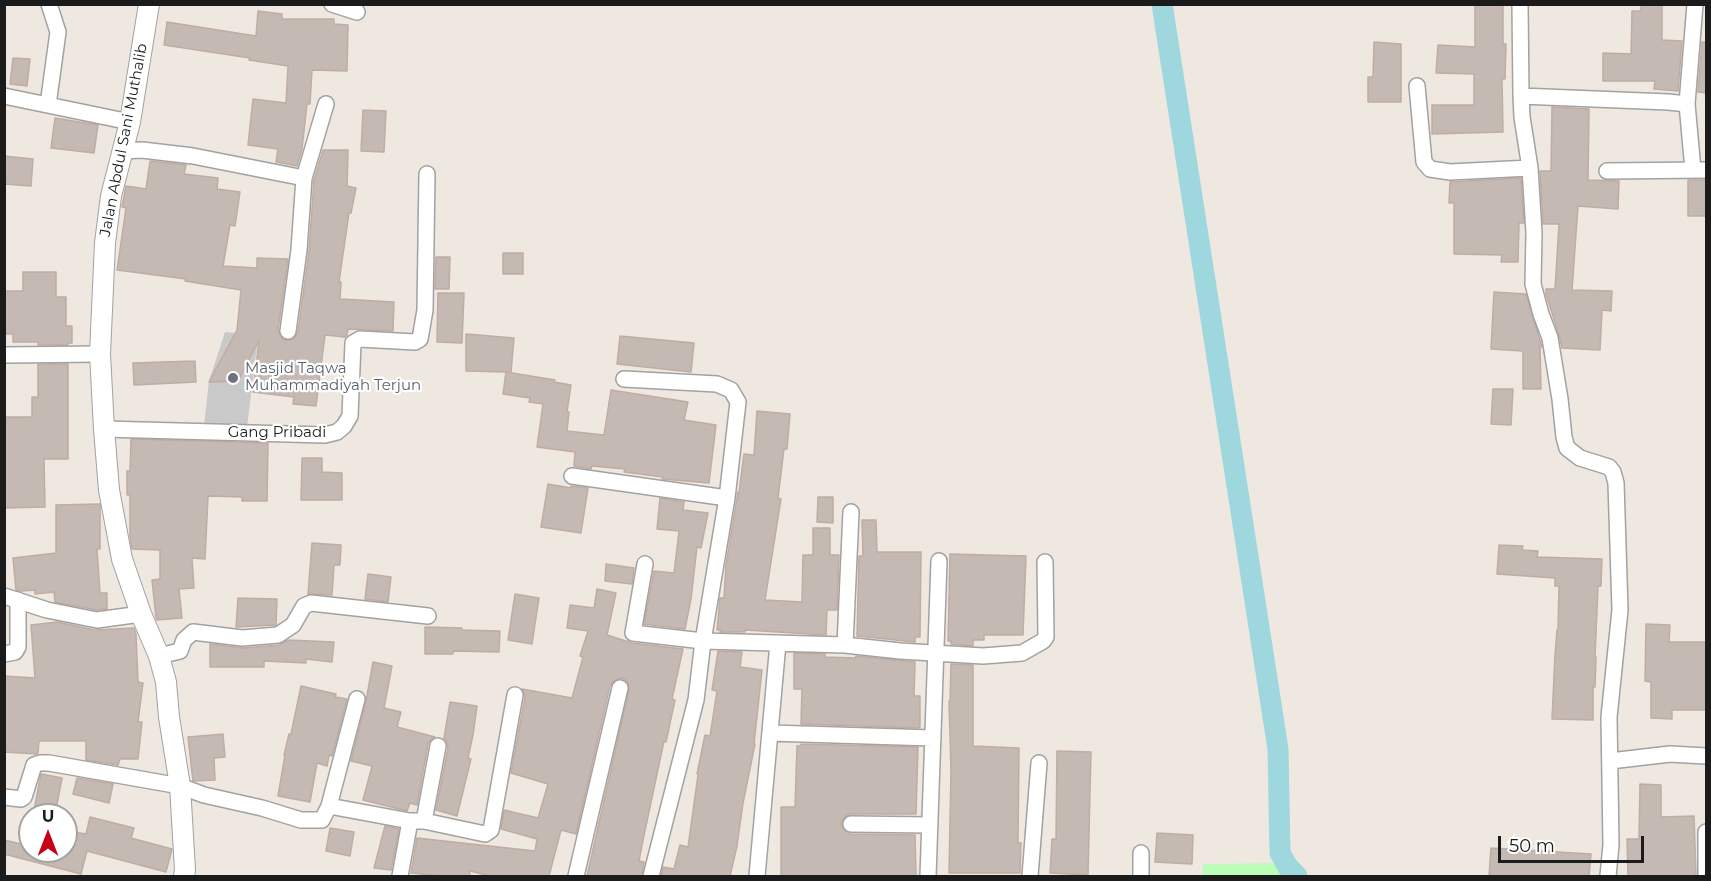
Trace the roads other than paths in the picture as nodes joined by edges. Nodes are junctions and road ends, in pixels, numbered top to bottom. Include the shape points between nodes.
1 (49, 4) edge
2 (149, 4) edge
3 (332, 4) edge
4 (1520, 4) edge
5 (1695, 4) edge
6 (357, 12) dead end
7 (1417, 86) dead end
8 (4, 96) edge
9 (1521, 96) junction
10 (326, 104) dead end
11 (1687, 104) junction
12 (48, 105) junction
13 (130, 122) junction
14 (122, 151) junction
15 (1530, 168) junction
16 (1700, 170) edge
17 (1607, 171) dead end
18 (427, 174) dead end
19 (304, 178) junction
20 (288, 331) dead end
21 (100, 354) junction
22 (4, 355) edge
23 (624, 379) dead end
24 (104, 429) junction
25 (572, 476) dead end
26 (726, 498) junction
27 (851, 512) dead end
28 (939, 561) dead end
29 (1045, 562) dead end
30 (645, 564) dead end
31 (11, 598) edge
32 (141, 614) junction
33 (428, 616) dead end
34 (703, 641) junction
35 (778, 643) junction
36 (845, 645) junction
37 (936, 652) junction
38 (4, 654) edge
39 (159, 656) junction
40 (620, 688) dead end
41 (516, 695) dead end
42 (357, 699) dead end
43 (770, 733) junction
44 (933, 738) junction
45 (438, 746) dead end
46 (1707, 756) edge
47 (1610, 761) junction
48 (1039, 763) dead end
49 (180, 786) junction
50 (4, 797) edge
51 (329, 806) junction
52 (417, 820) junction
53 (851, 824) dead end
54 (930, 825) junction
55 (1707, 832) edge
56 (1141, 853) dead end
57 (184, 876) edge
58 (400, 876) edge
59 (576, 876) edge
60 (651, 876) edge
61 (757, 876) edge
62 (928, 876) edge
63 (1030, 876) edge
64 (1141, 876) edge
65 (1608, 876) edge
66 (1706, 876) edge

1 - 12 street via 58,32
2 - 13 street, Jalan Abdul Sani Muthalib
3 - 6 street
4 - 9 street
5 - 11 street
7 - 15 street via 1424,162 1430,169 1450,172
8 - 12 street
9 - 11 street
9 - 15 street
10 - 19 street
11 - 16 street
12 - 13 street
13 - 14 street, Jalan Abdul Sani Muthalib
14 - 19 street via 193,156
14 - 21 street, Jalan Abdul Sani Muthalib via 105,243
15 - 47 street via 1533,284 1550,338 1564,437 1568,448 1580,458 1609,467 1616,483 1620,610 1609,717
16 - 17 street
18 - 24 street, Gang Pribadi via 425,310 420,339 360,339 353,343 350,416 337,432 325,435
19 - 20 street
21 - 22 street
21 - 24 street, Jalan Abdul Sani Muthalib
23 - 26 street via 717,384 731,390 738,402
24 - 32 street, Jalan Abdul Sani Muthalib via 109,490 122,560
25 - 26 street
26 - 34 street
27 - 36 street
28 - 37 street
29 - 37 street via 1043,641 1022,653 983,656
30 - 34 street via 633,633
31 - 32 street via 97,620
31 - 38 street via 18,647 15,652
32 - 39 street, Jalan Abdul Sani Muthalib
33 - 39 street via 310,603 304,606 294,625 278,636 242,638 193,632 180,651
34 - 35 street
34 - 60 street via 696,700
35 - 36 street
35 - 43 street
36 - 37 street
37 - 44 street
39 - 49 street, Jalan Abdul Sani Muthalib
40 - 59 street
41 - 52 street via 491,831 484,834
42 - 51 street
43 - 44 street
43 - 61 street
44 - 54 street
45 - 52 street
46 - 47 street via 1670,754
47 - 65 street
48 - 63 street
49 - 50 street via 40,762 34,765 21,799
49 - 51 street via 301,820 322,820
49 - 57 street, Jalan Abdul Sani Muthalib
51 - 52 street
52 - 58 street
53 - 54 street
54 - 62 street
55 - 66 street
56 - 64 street

